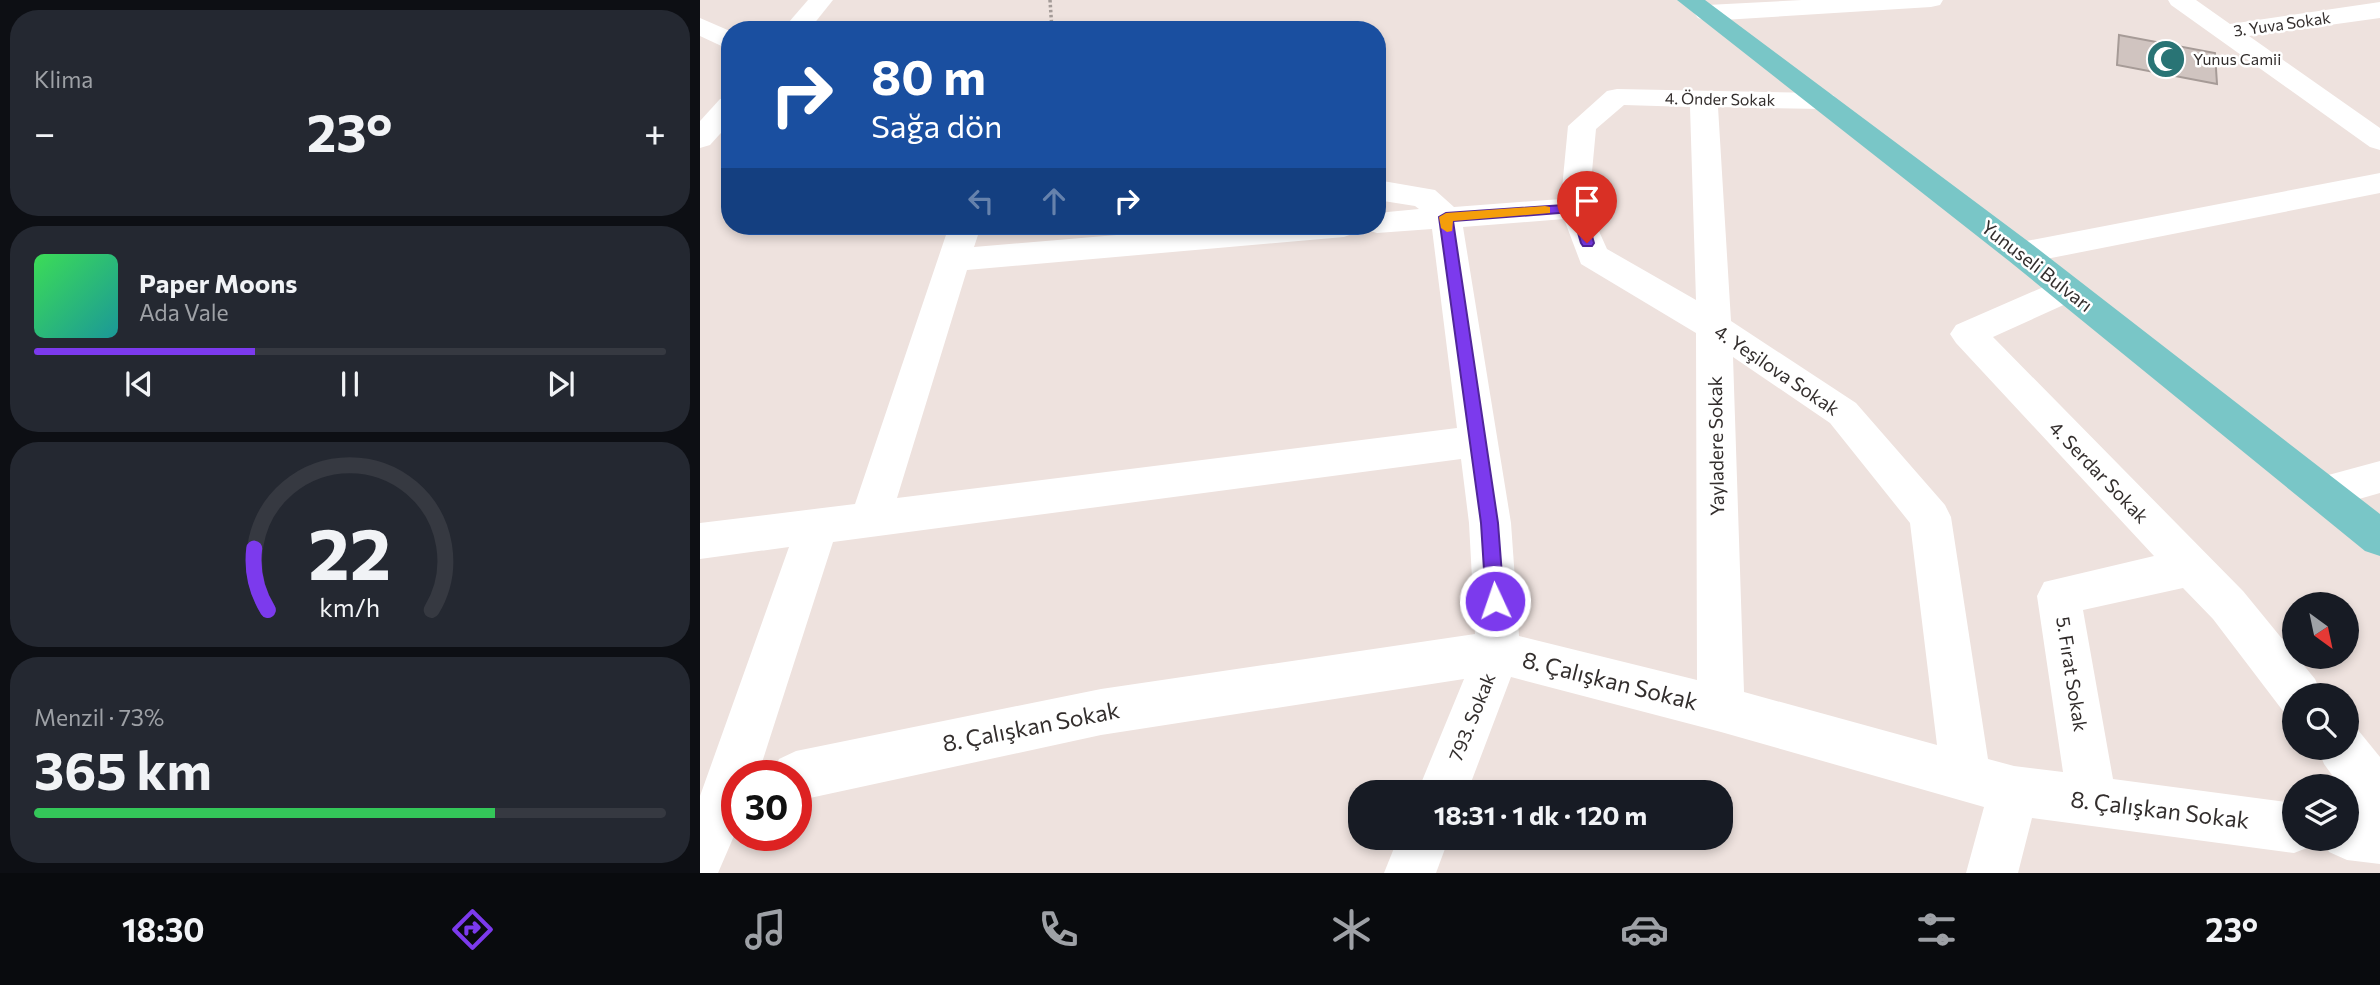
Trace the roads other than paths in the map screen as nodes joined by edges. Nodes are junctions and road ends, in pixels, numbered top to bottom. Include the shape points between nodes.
1 (821, 0) edge
2 (1931, 0) edge
3 (2180, 0) edge
4 (1698, 6) edge
5 (2380, 10) edge
6 (803, 21) edge
7 (700, 26) edge
8 (2225, 32) junction
9 (721, 50) edge
10 (1617, 97) joint
11 (1704, 100) junction
12 (1823, 101) junction
13 (721, 115) edge
14 (700, 139) edge
15 (2380, 141) edge
16 (2380, 184) edge
17 (1386, 191) edge
18 (1578, 208) junction
19 (1446, 217) junction
20 (1386, 222) edge
21 (962, 235) edge
22 (1241, 235) edge
23 (2021, 253) junction
24 (953, 260) junction
25 (2067, 290) junction
26 (1714, 327) junction
27 (1478, 441) junction
28 (2380, 477) edge
29 (2324, 492) junction
30 (870, 519) junction
31 (817, 526) junction
32 (2380, 538) edge
33 (700, 541) edge
34 (2191, 567) junction
35 (1498, 652) junction
36 (2290, 683) edge
37 (1721, 709) junction
38 (741, 760) edge
39 (2351, 760) edge
40 (812, 773) edge
41 (1966, 779) junction
42 (1447, 780) edge
43 (2014, 792) junction
44 (2380, 797) edge
45 (2092, 802) junction
46 (721, 812) edge
47 (2282, 826) edge
48 (2359, 835) edge
49 (2380, 838) edge
50 (1419, 850) edge
51 (700, 855) edge
52 (1410, 873) edge
53 (1992, 873) edge

1 - 6 street
2 - 4 street
3 - 8 street
4 - 12 main road, Yunuseli Bulvarı
5 - 8 street, 3. Yuva Sokak
7 - 9 street
8 - 15 street
10 - 11 street, 4. Önder Sokak
10 - 18 street, 4. Yeşilova Sokak via 1582,126 1575,193
11 - 12 street, 4. Önder Sokak
11 - 26 street, Yayladere Sokak
12 - 23 main road, Yunuseli Bulvarı
13 - 14 street
16 - 23 street
17 - 19 street via 1424,197
18 - 19 street
18 - 26 street, 4. Yeşilova Sokak via 1593,256
19 - 20 street
19 - 27 street, 793. Sokak
21 - 24 street
22 - 24 street
23 - 25 main road, Yunuseli Bulvarı
24 - 30 street
25 - 29 main road, Yunuseli Bulvarı
25 - 34 street, 4. Serdar Sokak via 1968,334
26 - 37 street, Yayladere Sokak
26 - 41 street, 4. Yeşilova Sokak via 1843,413 1930,517
27 - 30 street
27 - 35 street, 793. Sokak via 1490,523
28 - 29 street
29 - 32 main road, Yunuseli Bulvarı
30 - 31 street
31 - 33 street
31 - 38 street
34 - 36 street, 4. Serdar Sokak via 2228,605
34 - 45 street, 5. Fırat Sokak via 2059,596
35 - 37 street, 8. Çalışkan Sokak
35 - 40 street, 8. Çalışkan Sokak via 1101,712
35 - 42 street, 793. Sokak
37 - 41 street, 8. Çalışkan Sokak
39 - 44 street
41 - 43 street, 8. Çalışkan Sokak
43 - 45 street, 8. Çalışkan Sokak
43 - 53 street
45 - 47 street, 8. Çalışkan Sokak
46 - 51 street
48 - 49 street
50 - 52 street

